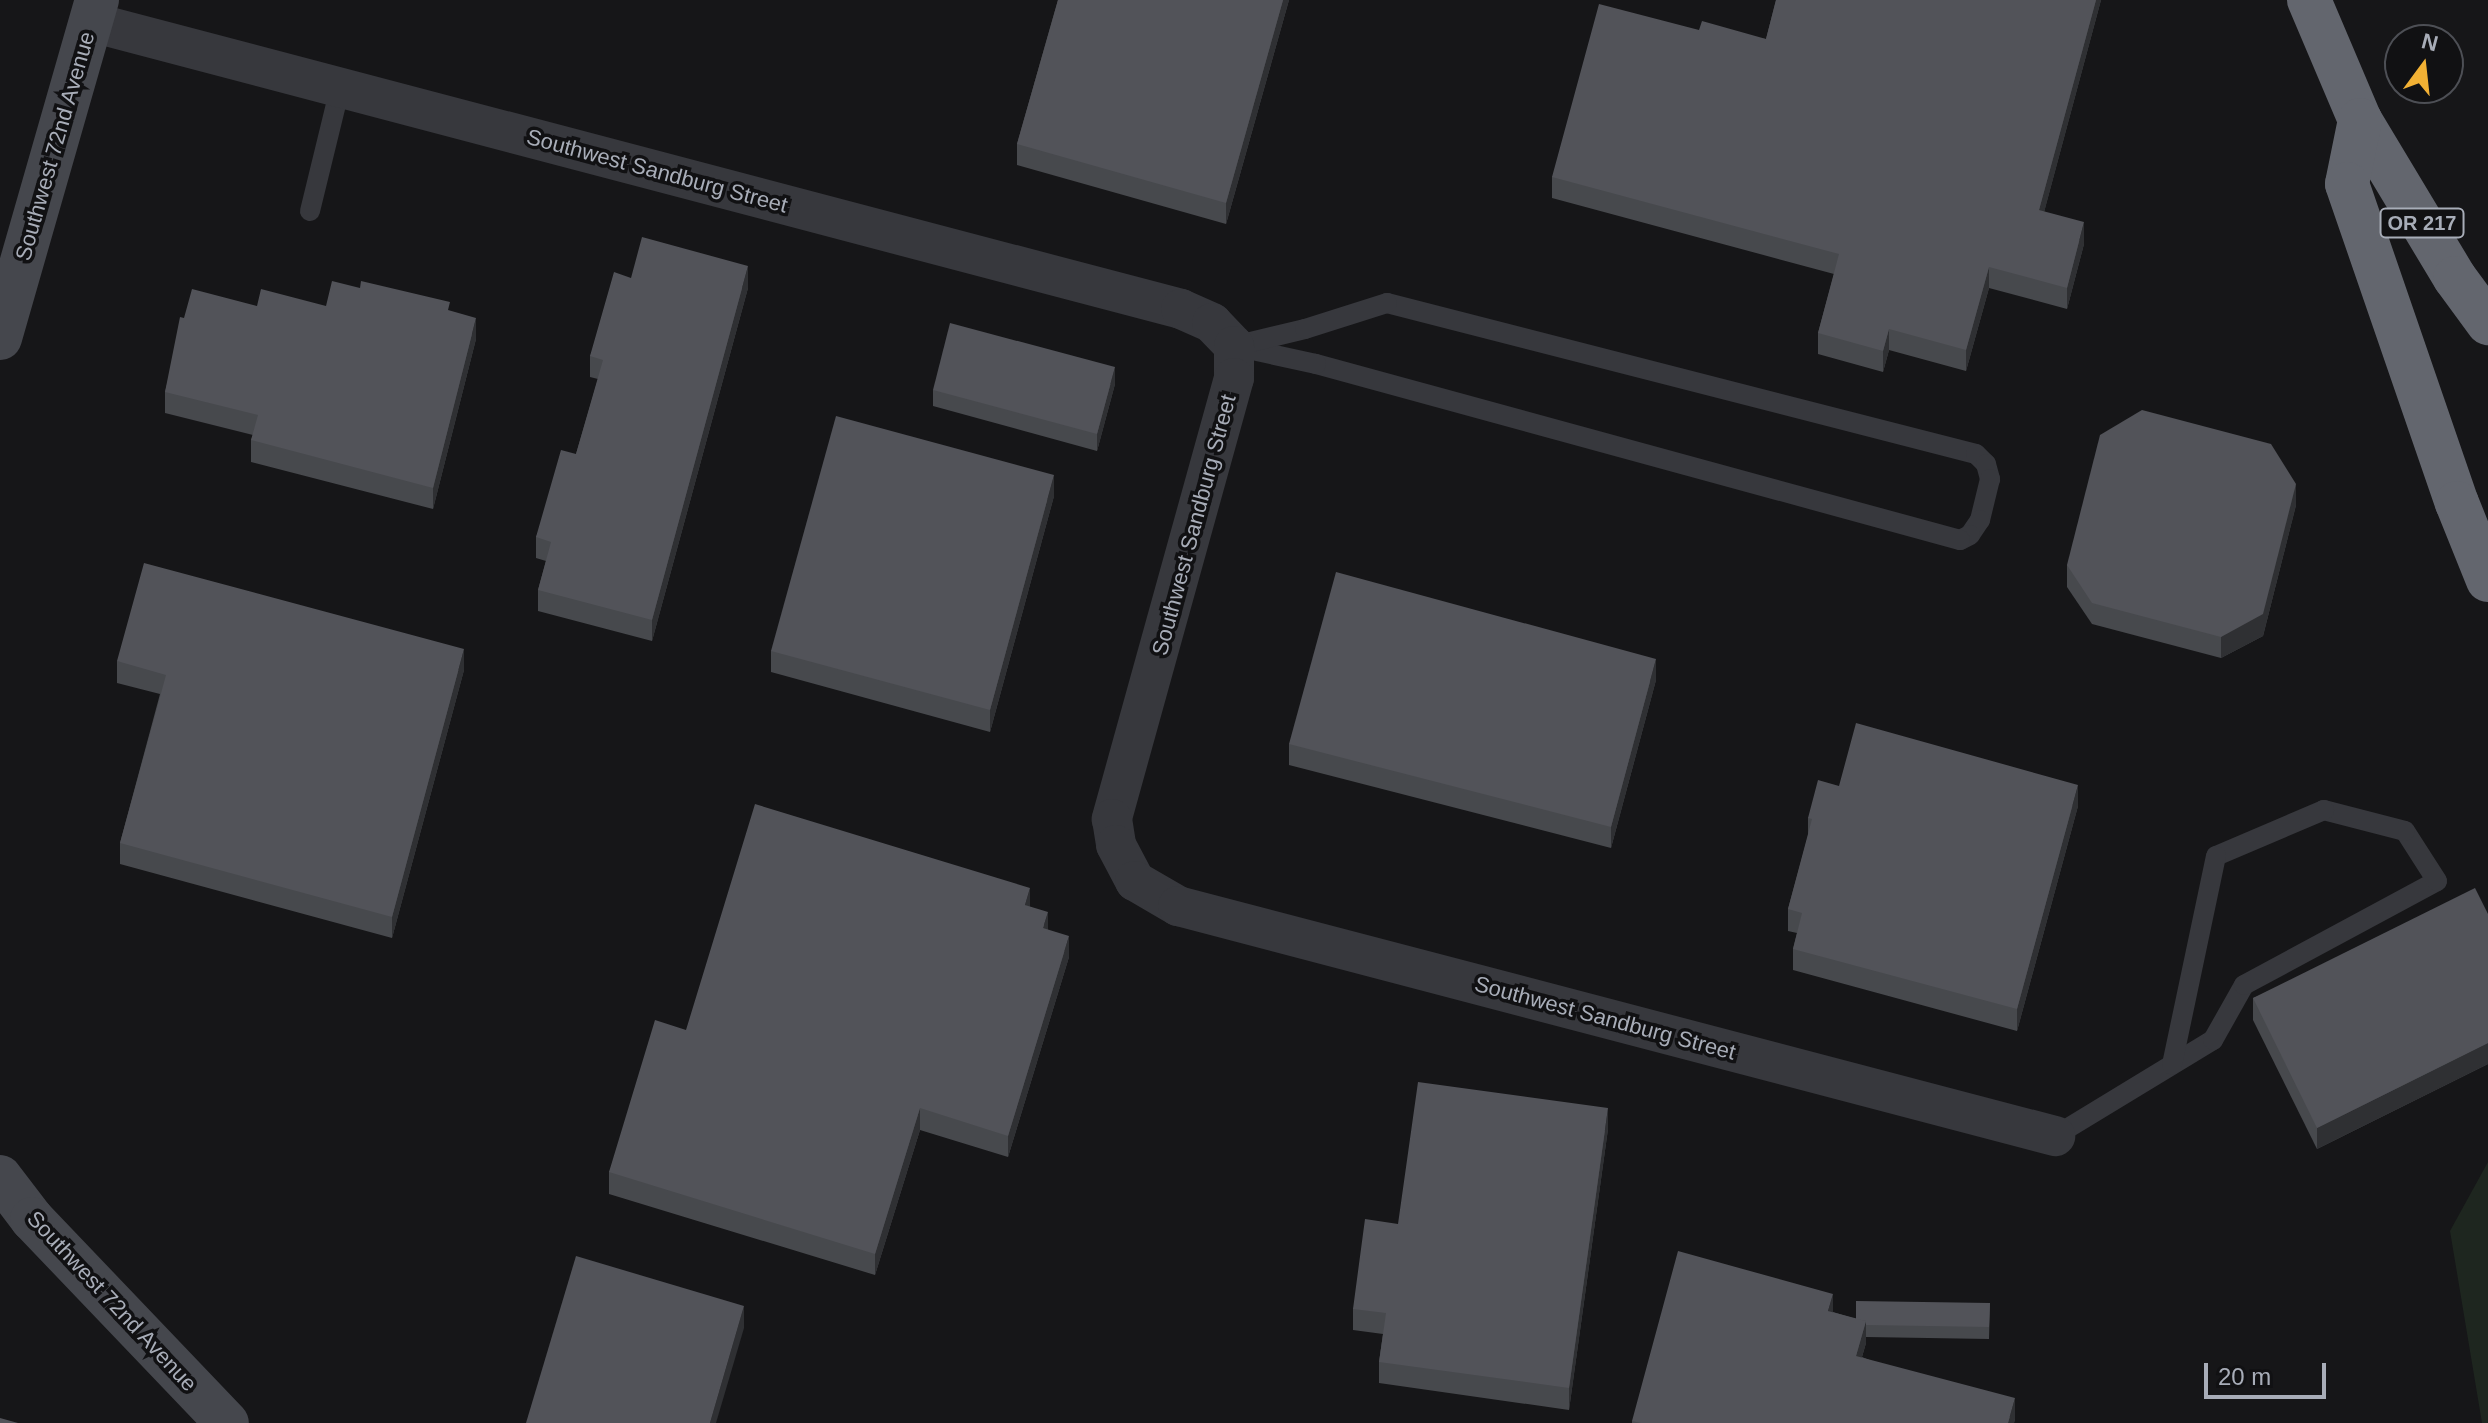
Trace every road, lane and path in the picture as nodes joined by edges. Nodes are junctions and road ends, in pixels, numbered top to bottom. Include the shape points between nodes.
1 (2309, 0) edge
2 (94, 11) edge
3 (340, 88) junction
4 (2360, 120) junction
5 (310, 211) dead end
6 (2488, 323) edge
7 (0, 338) edge
8 (1234, 346) junction
9 (2488, 580) edge
10 (2172, 1064) junction
11 (2055, 1136) joint
12 (0, 1177) edge
13 (227, 1423) edge

1 - 4 highway, OR 217
2 - 3 street, Southwest Sandburg Street
2 - 7 main road, Southwest 72nd Avenue
3 - 5 lane
3 - 8 street, Southwest Sandburg Street via 1181,309 1212,323
4 - 6 highway, OR 217
4 - 9 highway via 2347,184
8 - 8 lane via 1960,540 1980,520 1990,479 1976,454 1387,303
8 - 11 street, Southwest Sandburg Street via 1226,413 1112,819 1116,845 1135,881 1178,906
10 - 10 lane via 2213,1040 2244,985 2437,881 2405,831 2324,810 2216,856
10 - 11 lane
12 - 13 main road, Southwest 72nd Avenue via 32,1219

